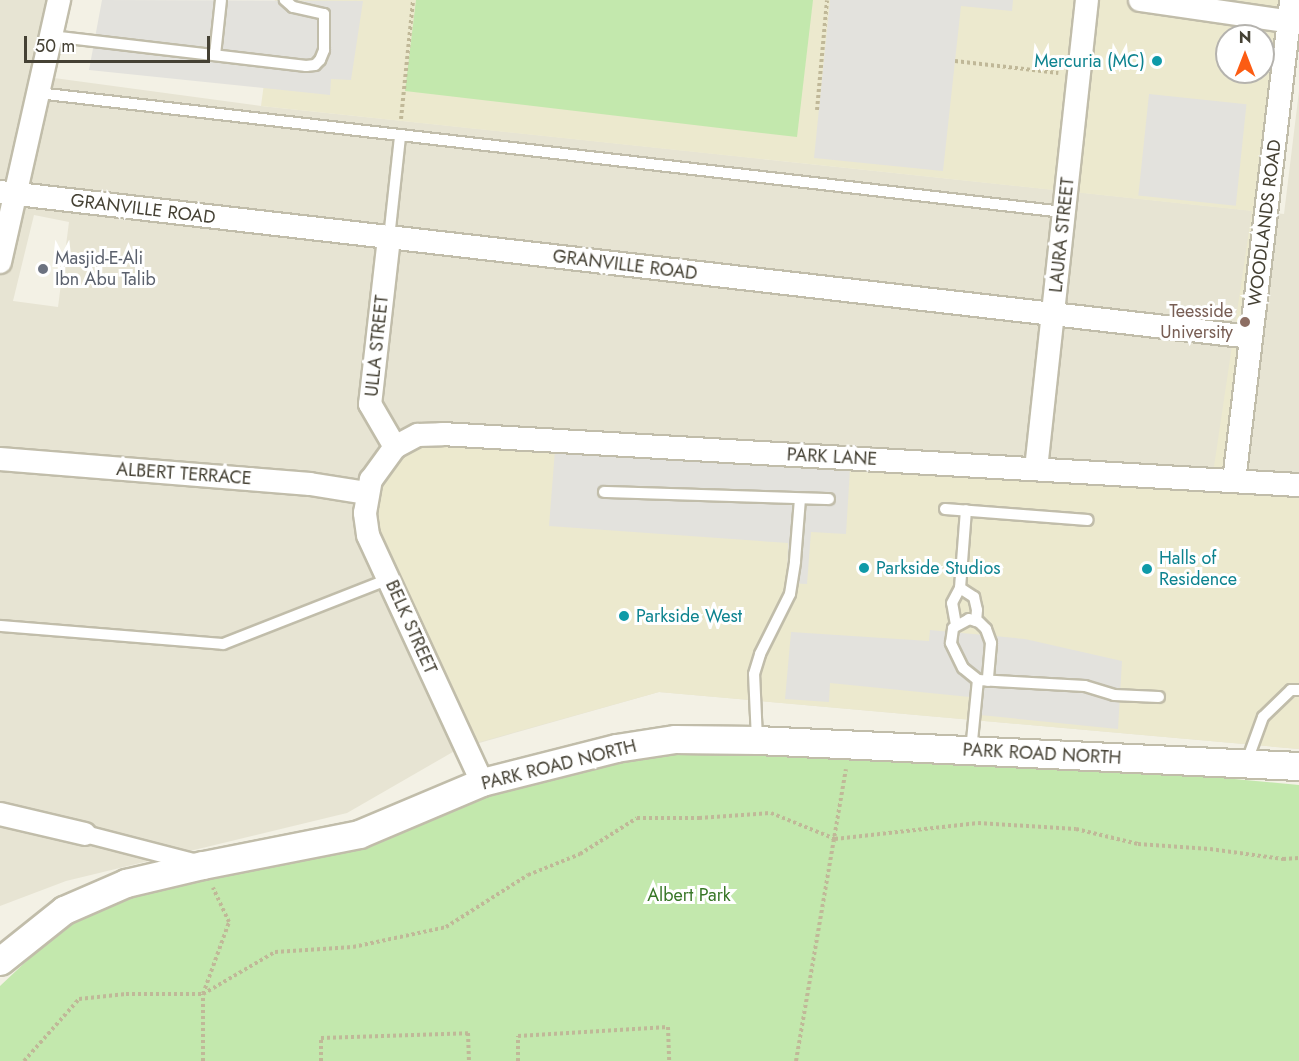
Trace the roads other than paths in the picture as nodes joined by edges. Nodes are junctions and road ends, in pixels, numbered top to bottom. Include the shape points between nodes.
1 (59, 0) edge
2 (221, 0) edge
3 (285, 0) edge
4 (1087, 0) edge
5 (1140, 0) edge
6 (1293, 15) edge
7 (51, 36) junction
8 (215, 55) junction
9 (38, 93) junction
10 (400, 137) junction
11 (8, 193) edge
12 (1065, 212) junction
13 (389, 238) junction
14 (0, 262) edge
15 (1053, 315) junction
16 (1251, 337) junction
17 (395, 447) junction
18 (0, 459) edge
19 (378, 468) joint
20 (1036, 469) junction
21 (1234, 481) junction
22 (1299, 485) edge
23 (604, 492) dead end
24 (366, 493) junction
25 (800, 499) junction
26 (829, 500) dead end
27 (945, 509) dead end
28 (966, 510) junction
29 (1088, 520) dead end
30 (389, 579) junction
31 (960, 588) junction
32 (976, 621) junction
33 (956, 625) junction
34 (0, 626) edge
35 (983, 680) junction
36 (1299, 690) edge
37 (1159, 698) dead end
38 (757, 740) junction
39 (971, 751) junction
40 (1247, 762) junction
41 (1299, 766) edge
42 (482, 782) junction
43 (0, 814) edge
44 (85, 834) joint
45 (203, 865) junction
46 (0, 961) edge

1 - 7 street
2 - 8 lane
3 - 8 lane via 293,7 324,14 324,50 320,60 306,66
4 - 12 street, LAURA STREET
5 - 6 street
6 - 16 street, WOODLANDS ROAD
7 - 8 lane
7 - 9 street
9 - 10 lane
9 - 11 street
10 - 12 lane
10 - 13 lane
11 - 13 street, GRANVILLE ROAD
11 - 14 street
12 - 15 street, LAURA STREET
13 - 15 street, GRANVILLE ROAD
13 - 17 street, ULLA STREET via 370,404
15 - 16 street, GRANVILLE ROAD
15 - 20 street, LAURA STREET
16 - 21 street, WOODLANDS ROAD
17 - 19 street, PARK LANE
17 - 20 street, PARK LANE via 418,435 442,434
18 - 24 street, ALBERT TERRACE via 310,484
19 - 24 street, BELK STREET
20 - 21 street, PARK LANE
21 - 22 street, PARK LANE
23 - 25 lane
24 - 30 street, BELK STREET via 368,535
25 - 26 lane
25 - 38 lane via 790,594 754,674
27 - 28 lane
28 - 29 lane
28 - 31 lane
30 - 34 lane via 223,644
30 - 42 street, BELK STREET
31 - 32 lane via 974,597
31 - 33 lane via 952,603
32 - 33 lane via 969,619
32 - 35 lane via 986,629 991,643
33 - 35 lane via 951,637 953,650 963,668
35 - 37 lane via 1085,686 1114,695
35 - 39 lane
36 - 40 lane via 1291,690 1263,717
38 - 39 street, PARK ROAD NORTH
38 - 42 street, PARK ROAD NORTH via 675,739 616,748
39 - 40 street, PARK ROAD NORTH
40 - 41 street, PARK ROAD NORTH
42 - 45 street, PARK ROAD NORTH via 359,834
43 - 44 street
44 - 45 street
45 - 46 street, PARK ROAD NORTH via 126,884 64,910

